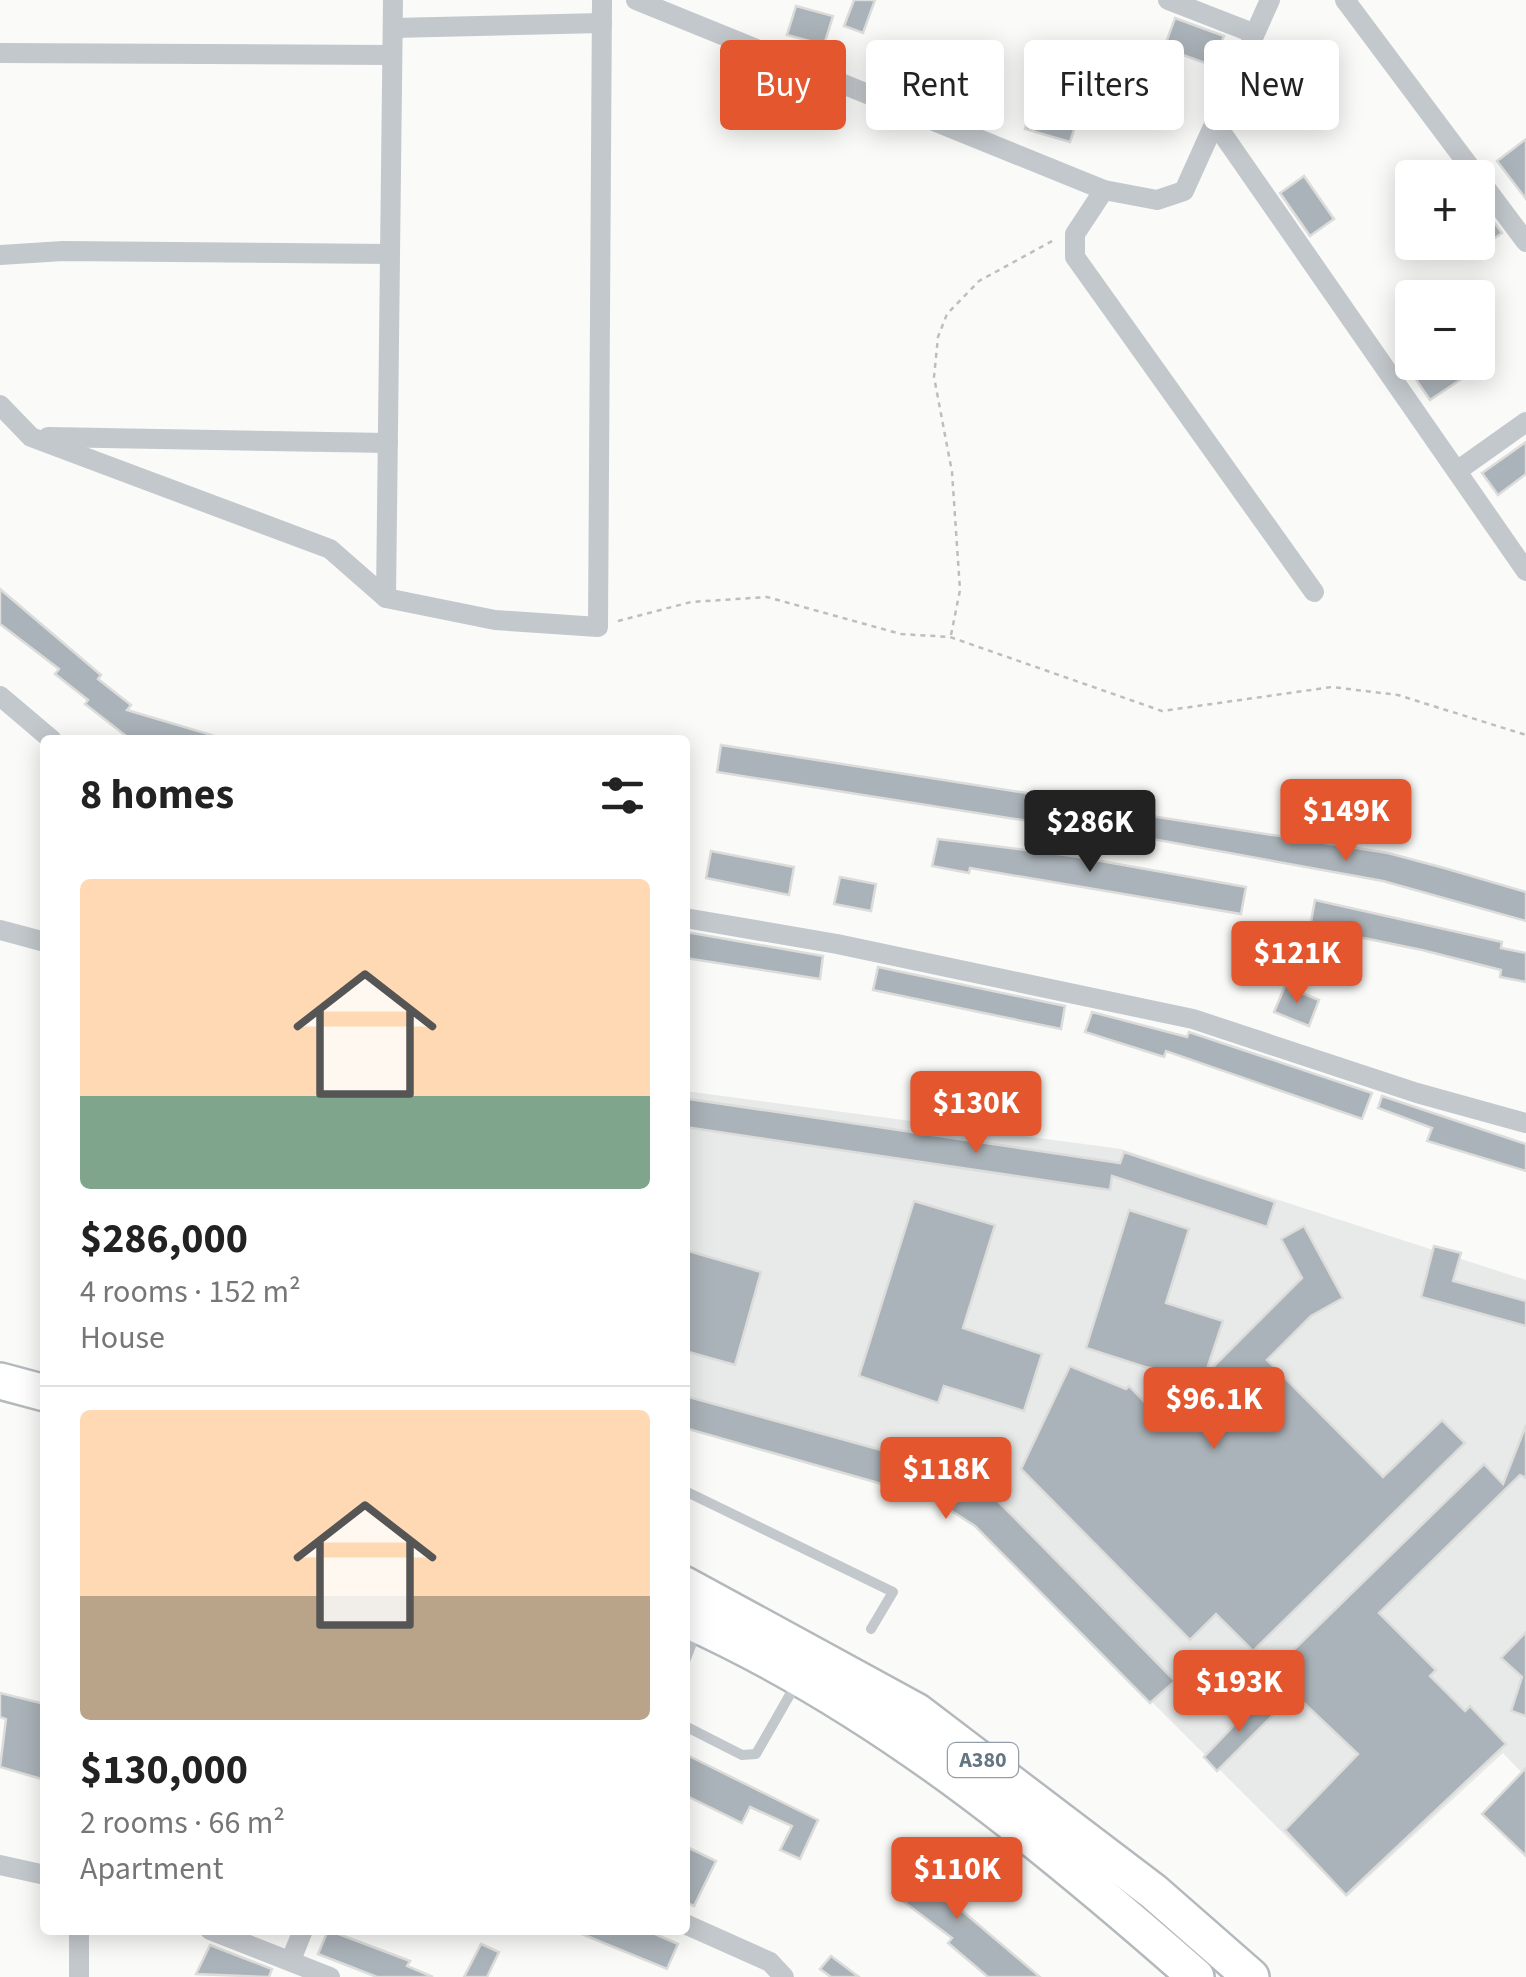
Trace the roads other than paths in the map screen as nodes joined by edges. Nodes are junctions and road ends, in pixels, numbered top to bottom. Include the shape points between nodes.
1 (392, 0) edge
2 (602, 0) edge
3 (636, 0) edge
4 (1168, 0) edge
5 (1270, 0) edge
6 (1345, 0) edge
7 (602, 23) junction
8 (393, 28) junction
9 (1253, 33) junction
10 (1250, 40) edge
11 (0, 53) edge
12 (392, 55) junction
13 (1215, 130) edge
14 (1220, 130) edge
15 (1104, 190) junction
16 (1526, 242) edge
17 (390, 254) junction
18 (0, 255) edge
19 (0, 405) edge
20 (1526, 422) edge
21 (32, 437) junction
22 (388, 444) junction
23 (1457, 471) junction
24 (1526, 571) edge
25 (1314, 592) dead end
26 (386, 598) junction
27 (0, 696) edge
28 (46, 735) edge
29 (690, 919) edge
30 (0, 930) edge
31 (40, 941) edge
32 (1526, 1122) edge
33 (0, 1357) edge
34 (40, 1368) edge
35 (0, 1381) edge
36 (40, 1392) edge
37 (690, 1492) edge
38 (690, 1588) edge
39 (692, 1622) edge
40 (871, 1629) dead end
41 (799, 1678) junction
42 (690, 1729) edge
43 (0, 1865) edge
44 (40, 1874) edge
45 (690, 1926) edge
46 (79, 1935) edge
47 (224, 1935) edge
48 (301, 1935) edge
49 (291, 1960) junction
50 (80, 1977) edge
51 (330, 1977) edge
52 (784, 1977) edge
53 (1196, 1977) edge
54 (1252, 1977) edge

1 - 8 street
2 - 7 street
3 - 15 street
4 - 9 street
5 - 9 street
6 - 16 street
7 - 8 street
7 - 26 street via 598,627 495,620
8 - 12 street
9 - 10 street
11 - 12 street
12 - 17 street
13 - 15 street via 1184,191 1156,200
14 - 23 street
15 - 25 street via 1075,234 1075,257
17 - 18 street
17 - 22 street
19 - 21 street
20 - 23 street
21 - 22 street
21 - 26 street via 330,550
22 - 26 street
23 - 24 street
27 - 28 street
29 - 32 street via 1193,1019
30 - 31 street
33 - 34 highway
35 - 36 highway
37 - 40 lane via 894,1592
38 - 54 highway, A380 via 916,1711 1154,1892
39 - 41 highway, A380
41 - 42 lane via 756,1754 742,1756
41 - 53 highway, A380 via 930,1758
43 - 44 street
45 - 52 street via 770,1962
46 - 50 street
47 - 49 street
48 - 49 street
49 - 51 street

